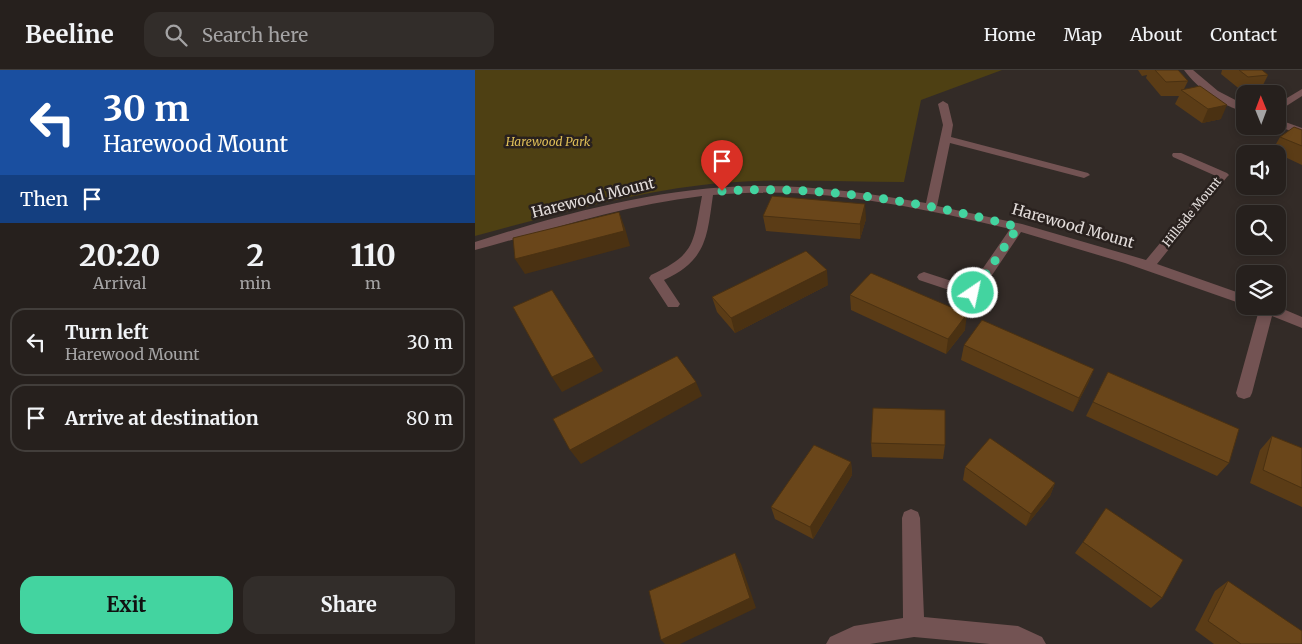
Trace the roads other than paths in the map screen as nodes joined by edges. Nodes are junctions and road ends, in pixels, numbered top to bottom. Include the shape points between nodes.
1 (1188, 70) edge
2 (1302, 92) edge
3 (1286, 102) edge
4 (943, 104) dead end
5 (1236, 105) edge
6 (1286, 126) edge
7 (1302, 132) edge
8 (947, 139) junction
9 (1177, 155) dead end
10 (1084, 175) dead end
11 (708, 192) junction
12 (931, 208) junction
13 (1018, 227) junction
14 (475, 246) edge
15 (1149, 265) junction
16 (924, 277) dead end
17 (1236, 297) edge
18 (673, 304) dead end
19 (1262, 315) edge
20 (1283, 315) edge
21 (1302, 323) edge
22 (1244, 393) dead end
23 (911, 518) dead end
24 (914, 627) junction
25 (837, 644) edge
26 (1035, 644) edge

1 - 5 street via 1197,81
2 - 3 street
4 - 8 street via 948,125
6 - 7 street
8 - 10 street
8 - 12 street
9 - 15 street, Hillside Mount via 1223,175
11 - 12 street, Harewood Mount via 776,189 828,192
11 - 14 street, Harewood Mount via 607,209
11 - 18 street via 699,245 680,266 656,278
12 - 13 street, Harewood Mount
13 - 15 street, Harewood Mount
13 - 16 street via 973,293
15 - 17 street, Harewood Mount
19 - 22 street
20 - 21 street
23 - 24 street
24 - 25 street via 854,636
24 - 26 street via 1018,636

